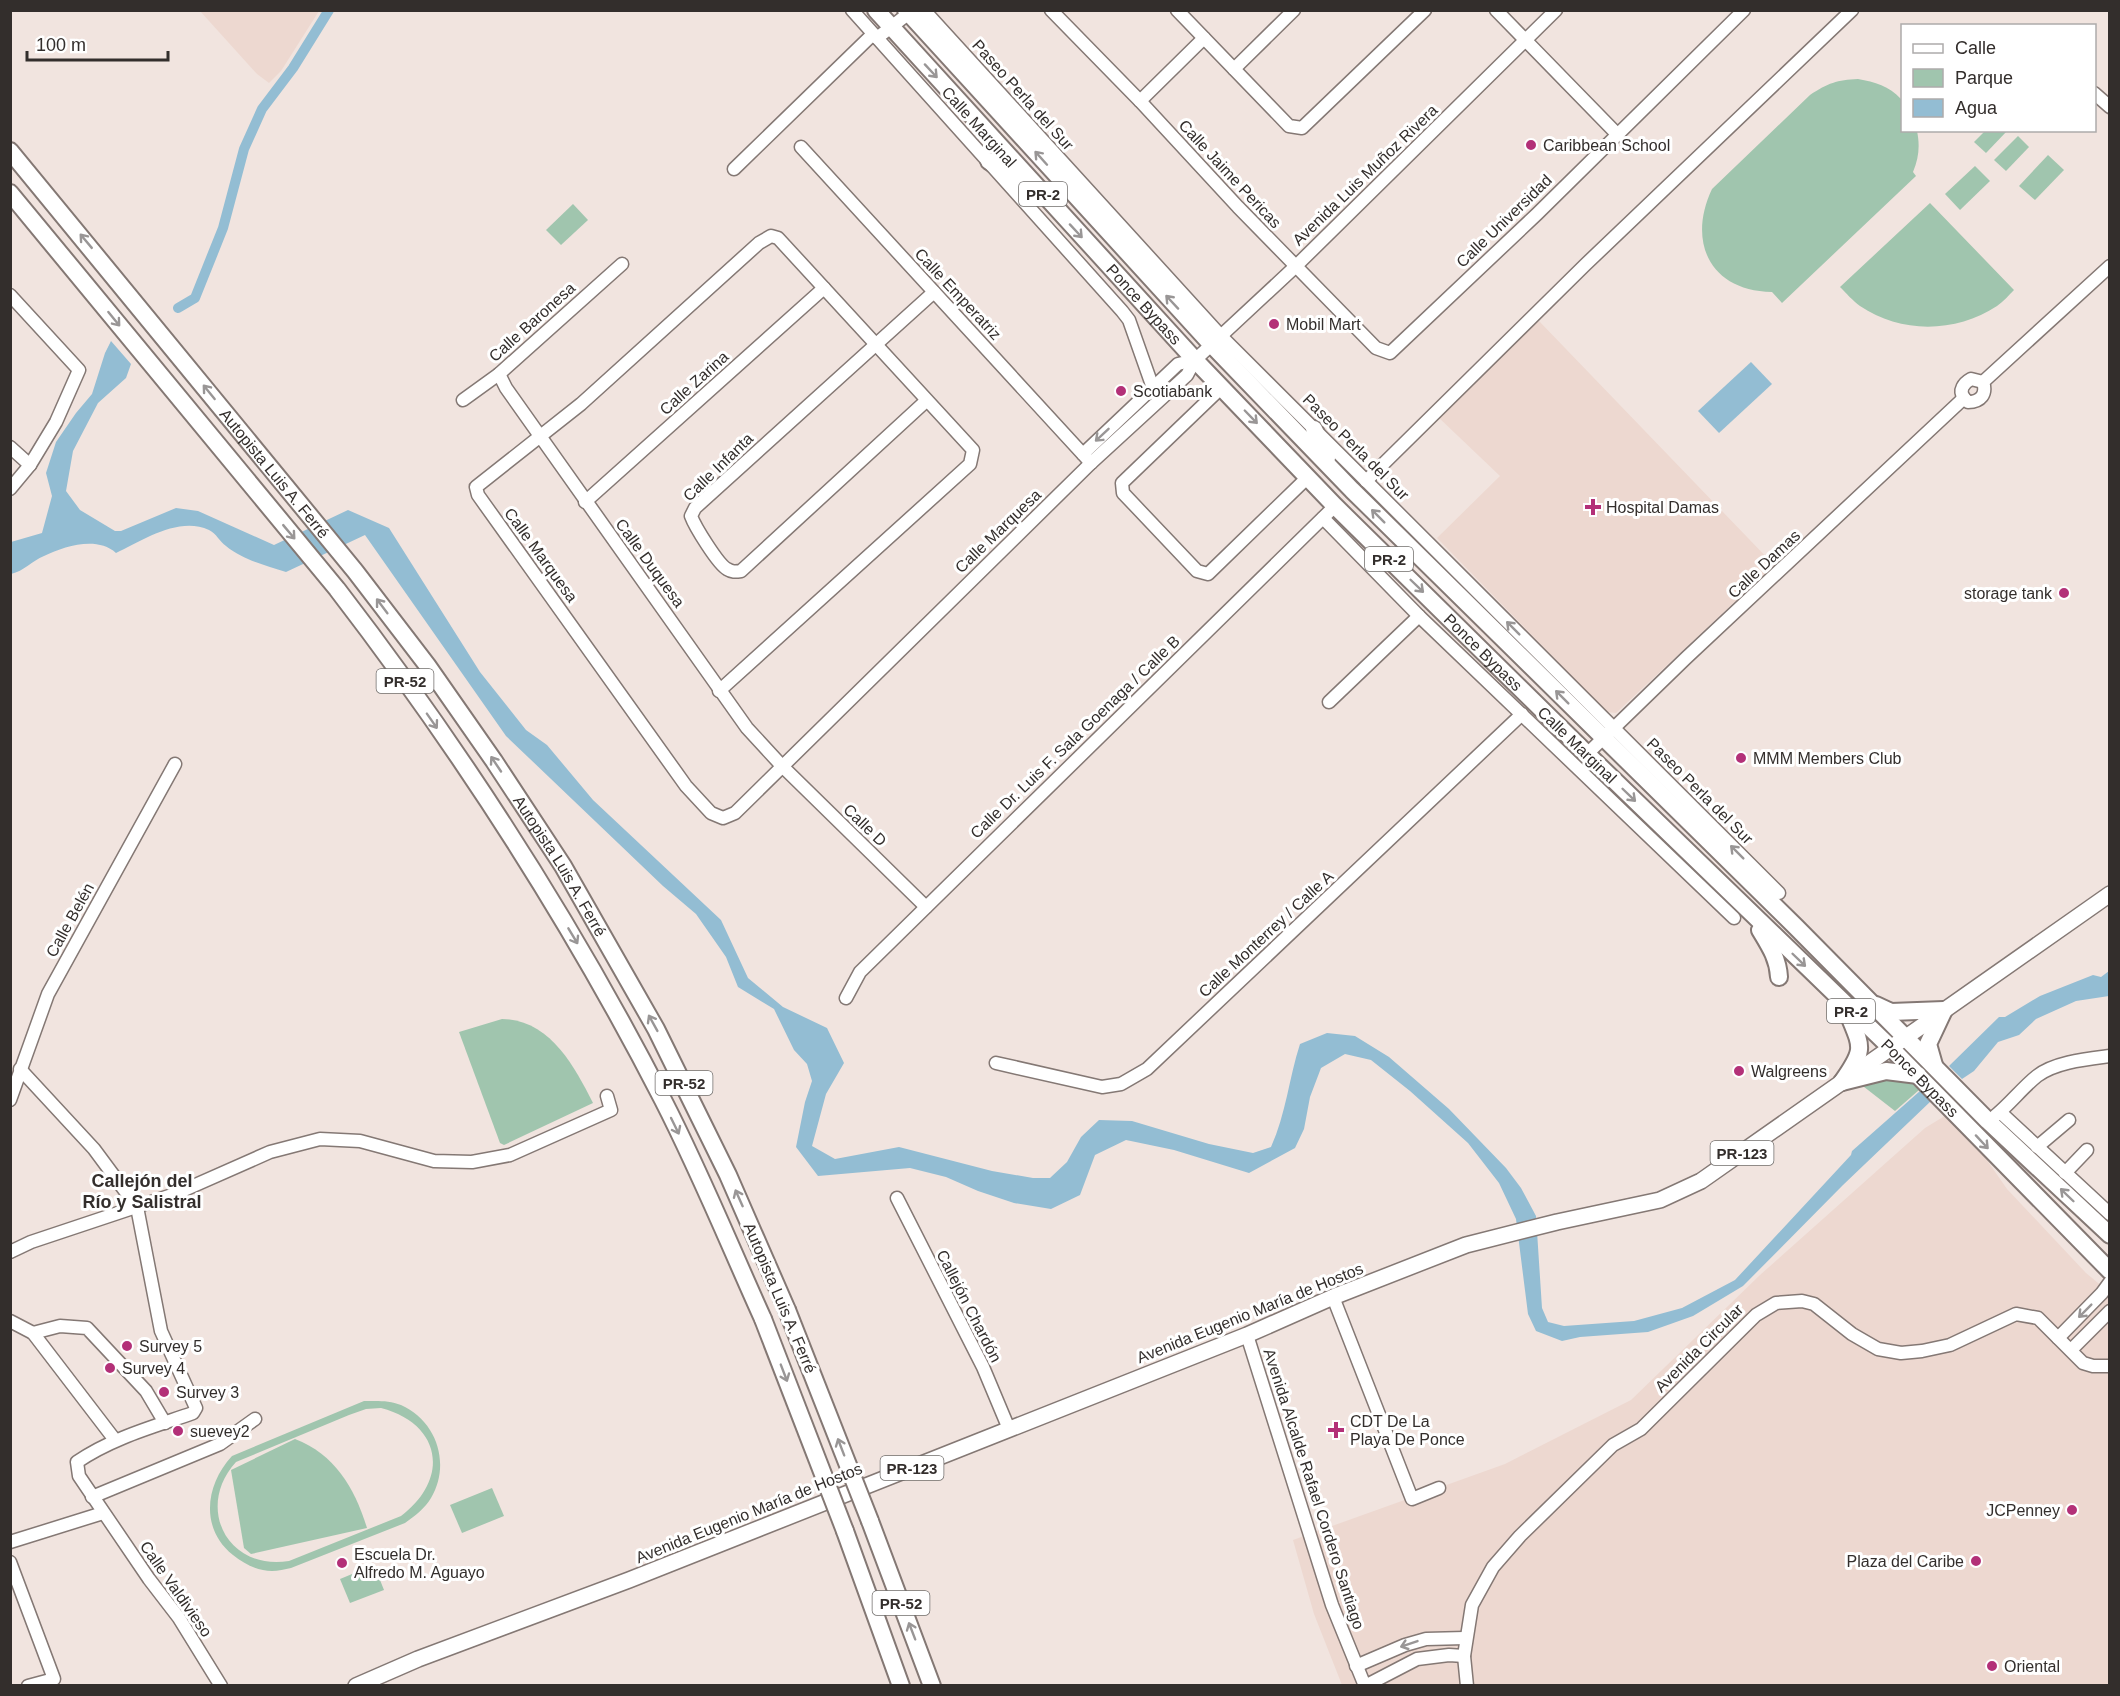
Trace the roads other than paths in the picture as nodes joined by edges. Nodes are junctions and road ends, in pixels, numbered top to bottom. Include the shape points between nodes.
1 (852, 10) edge
2 (876, 10) edge
3 (1051, 10) edge
4 (1177, 10) edge
5 (1294, 10) edge
6 (1425, 10) edge
7 (1496, 10) edge
8 (1556, 10) edge
9 (1744, 10) edge
10 (1852, 10) edge
11 (913, 11) edge
12 (892, 27) junction
13 (875, 36) junction
14 (1204, 38) junction
15 (1526, 40) junction
16 (1234, 69) junction
17 (2096, 95) edge
18 (1140, 100) junction
19 (2109, 107) edge
20 (1617, 134) junction
21 (801, 147) dead end
22 (10, 151) edge
23 (989, 161) junction
24 (734, 169) dead end
25 (10, 193) edge
26 (1054, 207) junction
27 (622, 264) dead end
28 (1296, 266) junction
29 (2109, 266) edge
30 (824, 288) junction
31 (934, 292) junction
32 (10, 295) edge
33 (1217, 341) junction
34 (876, 344) junction
35 (1390, 353) joint
36 (1195, 360) junction
37 (499, 374) junction
38 (1222, 387) junction
39 (1153, 388) junction
40 (463, 400) dead end
41 (926, 401) junction
42 (1118, 420) junction
43 (1314, 429) junction
44 (1128, 431) junction
45 (540, 438) junction
46 (10, 447) edge
47 (1087, 458) junction
48 (30, 465) junction
49 (1332, 470) junction
50 (1308, 477) junction
51 (1366, 481) junction
52 (10, 489) edge
53 (585, 502) junction
54 (1335, 506) junction
55 (1323, 518) junction
56 (1419, 616) junction
57 (719, 691) junction
58 (1329, 702) dead end
59 (1522, 714) junction
60 (1608, 734) junction
61 (1587, 754) junction
62 (175, 764) dead end
63 (782, 766) junction
64 (1779, 893) joint
65 (2109, 894) edge
66 (926, 907) junction
67 (1741, 914) junction
68 (1796, 927) junction
69 (1779, 977) dead end
70 (846, 998) dead end
71 (1870, 1002) junction
72 (1844, 1005) junction
73 (1944, 1011) junction
74 (1905, 1038) junction
75 (1891, 1048) junction
76 (2109, 1056) edge
77 (996, 1063) dead end
78 (1935, 1068) junction
79 (20, 1069) junction
80 (1918, 1075) junction
81 (1842, 1082) junction
82 (607, 1096) dead end
83 (10, 1100) edge
84 (1994, 1117) junction
85 (2069, 1120) dead end
86 (2037, 1147) junction
87 (2087, 1150) dead end
88 (2065, 1173) junction
89 (897, 1198) dead end
90 (137, 1207) junction
91 (2109, 1214) edge
92 (2109, 1235) edge
93 (10, 1252) edge
94 (2109, 1271) edge
95 (2109, 1282) edge
96 (1333, 1297) junction
97 (2109, 1311) edge
98 (10, 1321) edge
99 (33, 1333) junction
100 (1247, 1335) junction
101 (2058, 1338) junction
102 (2071, 1350) junction
103 (2109, 1366) edge
104 (255, 1419) dead end
105 (165, 1423) junction
106 (1009, 1429) junction
107 (115, 1440) junction
108 (1439, 1488) dead end
109 (92, 1497) junction
110 (103, 1513) junction
111 (10, 1542) edge
112 (10, 1562) edge
113 (1465, 1638) junction
114 (888, 1652) junction
115 (1464, 1656) junction
116 (1356, 1666) junction
117 (28, 1686) edge
118 (221, 1686) edge
119 (356, 1686) edge
120 (889, 1686) edge
121 (901, 1686) edge
122 (932, 1686) edge
123 (1365, 1686) edge
124 (1467, 1686) edge

1 - 13 street, Calle Marginal
2 - 12 highway, Ponce Bypass / PR-2
3 - 18 street, Calle Jaime Pericas
4 - 14 street
5 - 16 street
6 - 16 street via 1302,128 1289,126
7 - 15 street
8 - 15 street, Avenida Luis Muñoz Rivera
9 - 20 street, Calle Universidad
10 - 51 street via 1634,216
11 - 12 street
11 - 33 highway, Ponce Bypass / PR-2
12 - 13 street
12 -> 26 highway, Ponce Bypass / PR-2
13 - 23 street, Calle Marginal
13 - 24 street
14 - 16 street
14 - 18 street
15 - 20 street
15 - 28 street, Avenida Luis Muñoz Rivera
17 - 19 street
18 - 28 street, Calle Jaime Pericas
20 - 35 street, Calle Universidad
21 - 31 street, Calle Emperatriz
122 -> 22 highway, Autopista Luis A. Ferré / PR-52, bridge via 787,1310 728,1175 656,1029 563,866 427,665 355,571
23 - 26 highway
23 - 39 street, Calle Marginal via 1129,320
25 -> 114 highway, Autopista Luis A. Ferré / PR-52, bridge via 377,641 543,886 664,1102 702,1181 763,1319
26 -> 36 highway, Ponce Bypass / PR-2
27 - 37 street, Calle Baronesa
28 - 33 street, Avenida Luis Muñoz Rivera
28 - 35 street, Calle Jaime Pericas via 1376,348
29 - 60 street, Calle Damas via 1983,382 1981,398 1968,402 1964,398
30 - 34 street, Calle Marquesa
30 - 45 street, Calle Marquesa via 778,238 771,236
30 - 53 street, Calle Zarina
31 - 34 street, Calle Infanta
31 - 47 street, Calle Emperatriz
32 - 48 street via 79,370 56,422
33 - 36 street, Avenida Luis Muñoz Rivera
33 - 43 street, Paseo Perla del Sur
33 - 49 highway, Ponce Bypass / PR-2
34 - 41 street, Calle Marquesa
34 - 41 street, Calle Infanta via 695,508 691,516 694,525 724,568 741,571
36 - 38 highway, Ponce Bypass / PR-2
36 - 39 street, Calle Marquesa via 1178,364
36 - 44 street, Calle Marquesa via 1187,375
37 - 40 street, Calle Baronesa
37 - 45 street, Calle Duquesa
38 -> 50 highway, Ponce Bypass / PR-2
38 - 50 street via 1122,483 1123,493 1197,571 1208,574
39 - 42 street, Calle Marquesa
41 - 57 street, Calle Marquesa via 973,450 970,464
42 - 44 street
42 -> 47 street, Calle Marquesa
43 - 49 highway
43 - 51 street, Paseo Perla del Sur
44 - 47 street, Calle Marquesa
45 - 53 street, Calle Duquesa
45 - 63 street, Calle Marquesa via 480,482 476,487 478,495 686,786 711,813 723,818 735,813
46 - 48 street
47 - 63 street, Calle Marquesa
48 - 52 street
60 -> 49 highway, Ponce Bypass / PR-2
50 - 54 highway, Ponce Bypass / PR-2
60 -> 51 street, Paseo Perla del Sur
53 - 57 street, Calle Duquesa
54 - 55 street, Calle Dr. Luis F. Sala Goenaga / Calle B
54 -> 61 highway, Ponce Bypass / PR-2
55 - 56 street, Calle Marginal
55 - 66 street, Calle Dr. Luis F. Sala Goenaga / Calle B
56 - 58 street
56 - 59 street, Calle Marginal
57 - 63 street, Calle Duquesa
59 - 67 street, Calle Marginal
59 - 77 street, Calle Monterrey / Calle A via 1147,1069 1121,1084 1102,1087
60 - 61 street, Calle Damas
64 -> 60 street, Paseo Perla del Sur
60 - 68 highway, Ponce Bypass / PR-2
61 -> 67 highway, Ponce Bypass / PR-2
62 - 79 street, Calle Belén via 48,993
63 - 66 street, Calle D
64 - 68 highway
65 - 73 main road, Avenida Eugenio María de Hostos / PR-123
66 - 70 street, Calle Dr. Luis F. Sala Goenaga / Calle B via 860,972
67 - 69 highway via 1773,952
67 -> 72 highway, Ponce Bypass / PR-2
68 - 71 highway, Ponce Bypass / PR-2
71 - 73 highway via 1891,1012
71 - 74 highway, Ponce Bypass / PR-2
72 - 75 highway, Ponce Bypass / PR-2
72 - 81 highway via 1860,1042 1857,1060
73 - 74 main road, Avenida Eugenio María de Hostos / PR-123
73 - 78 highway via 1928,1044
74 - 75 main road, Avenida Eugenio María de Hostos / PR-123
74 - 78 highway, Ponce Bypass / PR-2
75 - 80 highway, Ponce Bypass / PR-2
75 - 81 main road, Avenida Eugenio María de Hostos / PR-123
76 - 84 street via 2084,1059 2038,1075
78 - 84 highway, Ponce Bypass / PR-2
79 - 83 street, Calle Belén
79 - 90 street via 94,1149
80 - 81 highway via 1886,1071
80 -> 94 highway, Ponce Bypass / PR-2
81 - 96 main road, Avenida Eugenio María de Hostos / PR-123 via 1701,1181 1660,1200 1466,1245
82 - 90 street via 611,1110 510,1155 472,1162 434,1161 360,1141 320,1139 270,1152
84 - 86 street
92 -> 84 highway, Ponce Bypass / PR-2
85 - 86 street
86 - 88 street
87 - 88 street
88 - 91 street
89 - 106 street, Callejón Chardón
90 - 93 street
90 - 105 street via 161,1331 196,1408 193,1413
95 -> 101 street
96 - 100 main road, Avenida Eugenio María de Hostos / PR-123
96 - 108 street via 1412,1499
97 - 102 street
98 - 99 street
99 - 105 street via 60,1326 87,1328 146,1391
99 - 107 street
100 - 106 main road, Avenida Eugenio María de Hostos / PR-123
100 - 116 street, Avenida Alcalde Rafael Cordero Santiago via 1332,1605
101 - 102 street, Avenida Circular
101 - 113 street, Avenida Circular via 2038,1318 2016,1314 1950,1345 1901,1353 1878,1349 1851,1334 1814,1304 1788,1300 1768,1306 1641,1429 1613,1445 1513,1544 1487,1575 1472,1605
102 - 103 street, Avenida Circular via 2083,1363
104 - 109 street via 220,1444
105 - 107 street
106 - 119 main road, Avenida Eugenio María de Hostos / PR-123
107 - 109 street, Calle Valdivieso via 77,1462 79,1476
109 - 110 street, Calle Valdivieso
110 - 111 street
110 - 118 street, Calle Valdivieso via 179,1618
112 - 117 street via 54,1679
113 - 115 street, Avenida Circular
113 -> 116 street via 1425,1639
114 - 120 highway
114 - 121 highway, Autopista Luis A. Ferré / PR-52
115 - 123 street via 1417,1659
115 - 124 street, Avenida Circular
116 - 123 street, Avenida Alcalde Rafael Cordero Santiago

